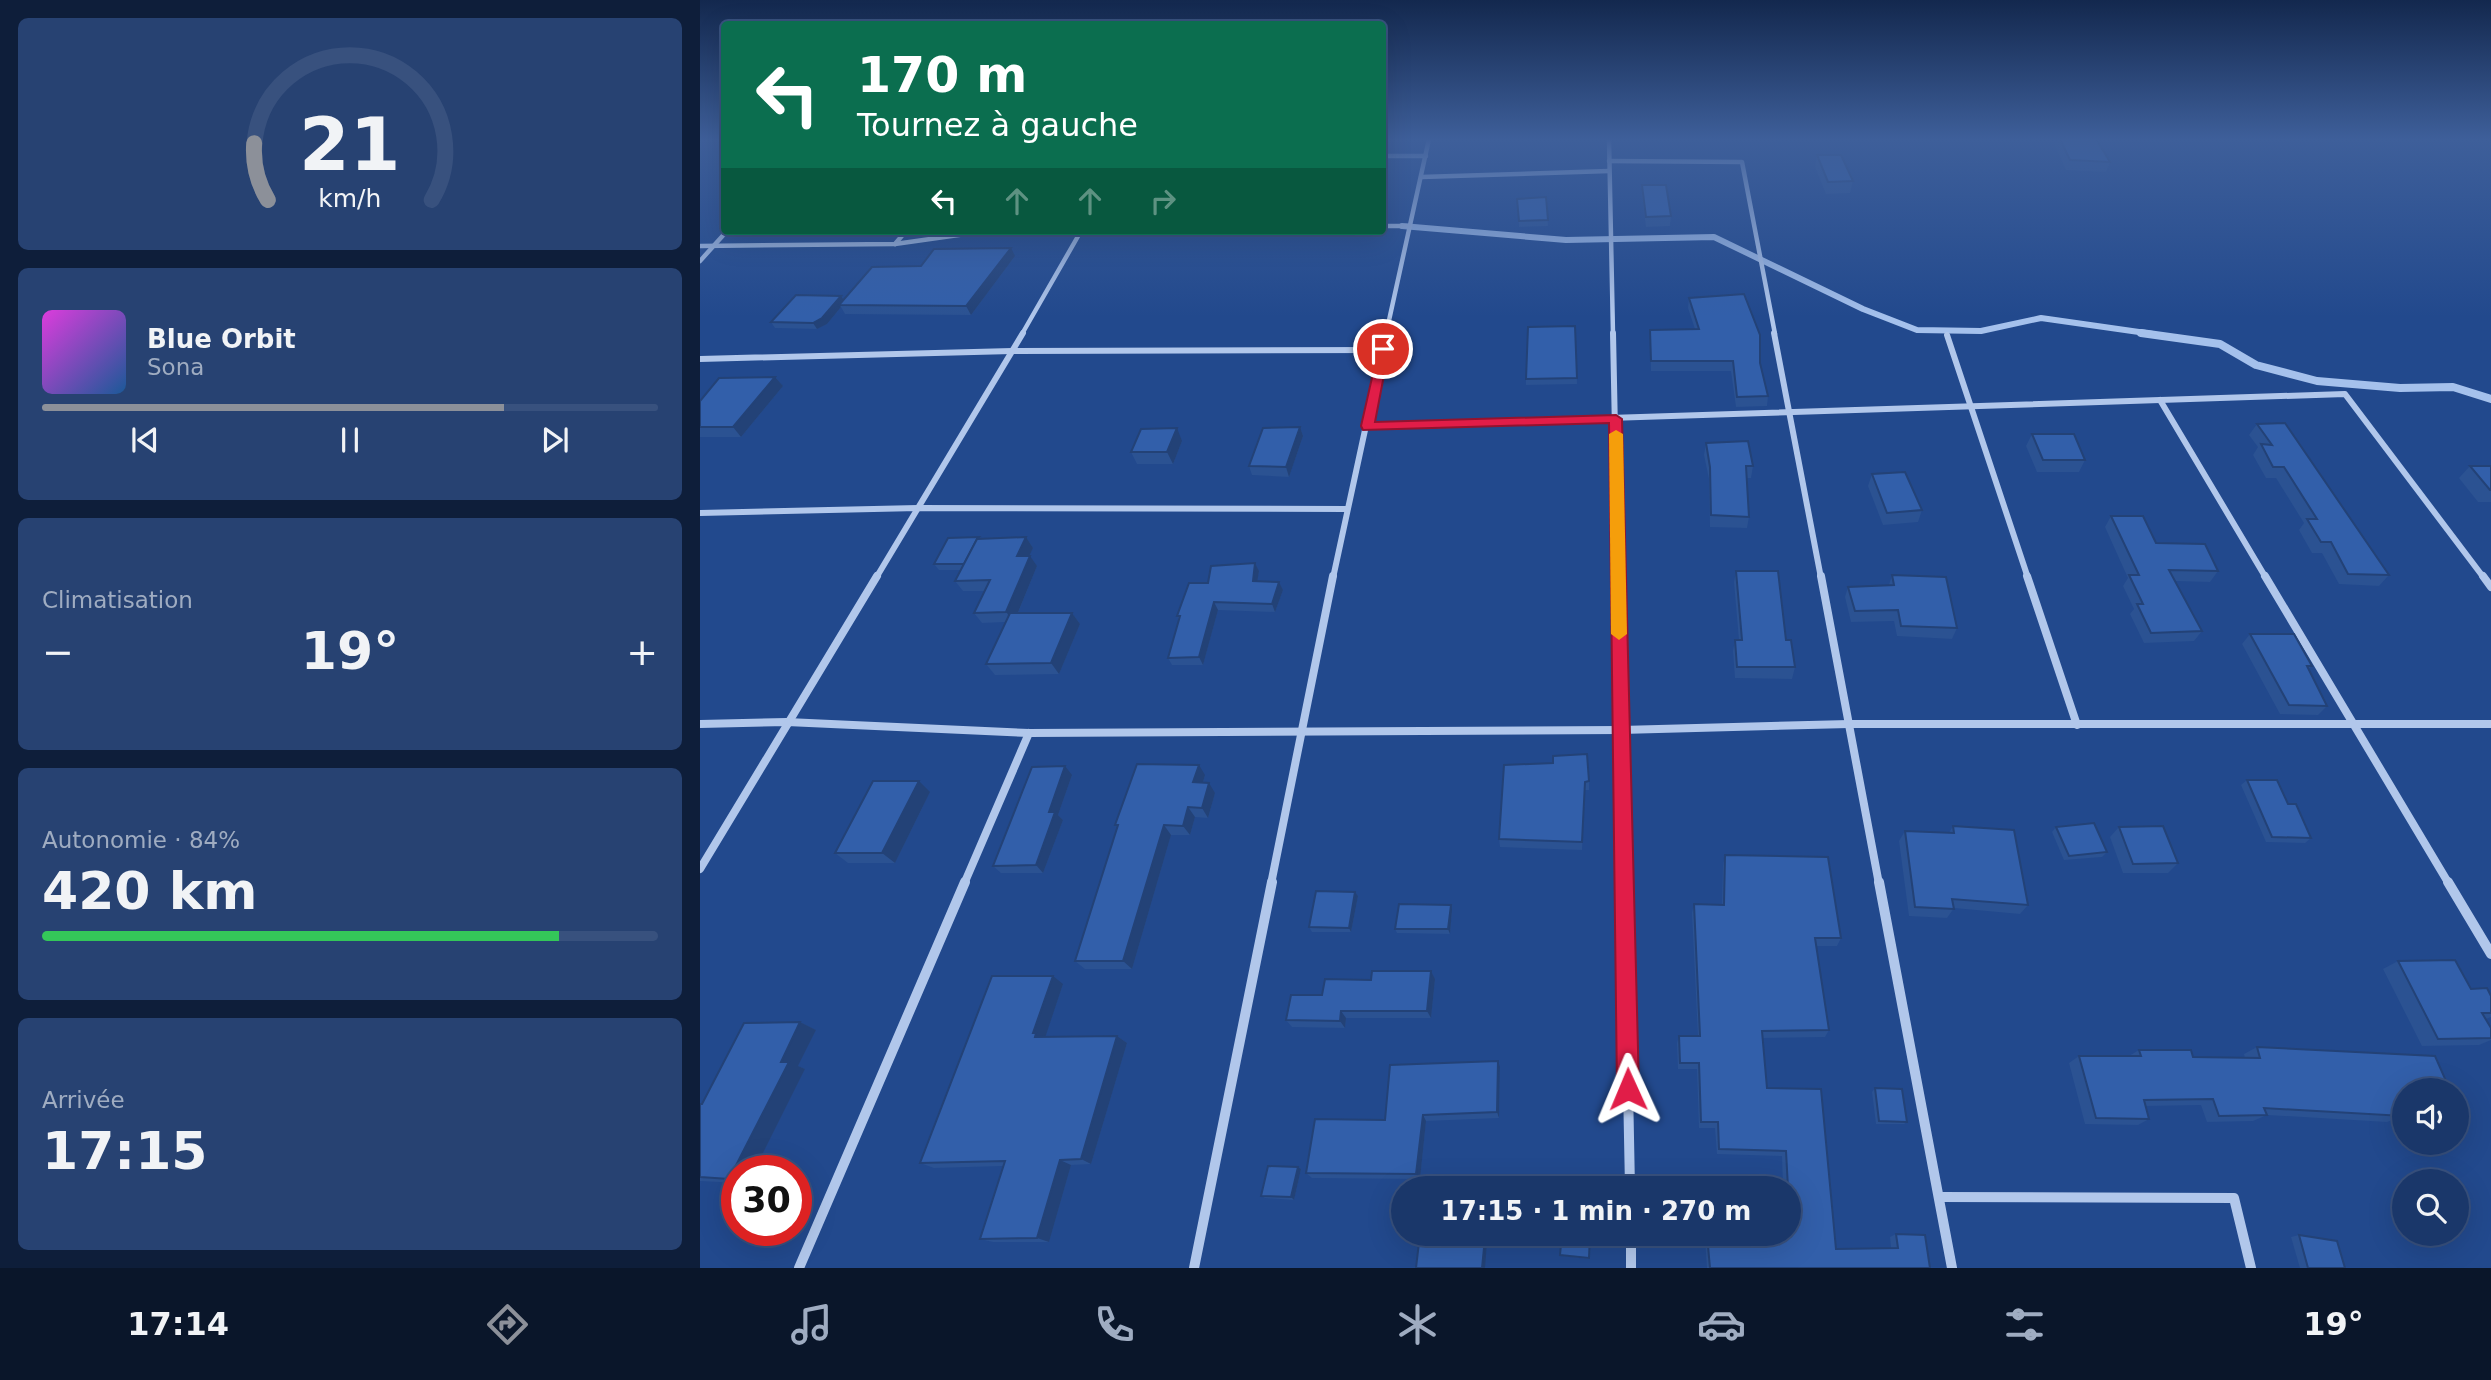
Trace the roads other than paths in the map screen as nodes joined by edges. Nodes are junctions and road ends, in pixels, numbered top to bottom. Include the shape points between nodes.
1 (1416, 198) edge
2 (1610, 198) edge
3 (1749, 198) edge
4 (1386, 226) edge
5 (1410, 226) junction
6 (723, 235) edge
7 (903, 235) edge
8 (959, 235) edge
9 (1079, 235) edge
10 (895, 244) junction
11 (700, 246) edge
12 (711, 246) junction
13 (700, 261) edge
14 (1947, 335) dead end
15 (1383, 349) junction
16 (1012, 351) junction
17 (700, 359) edge
18 (2160, 400) junction
19 (1971, 407) junction
20 (1790, 412) junction
21 (1616, 419) junction
22 (1367, 426) junction
23 (918, 508) junction
24 (1346, 509) junction
25 (700, 513) edge
26 (2491, 587) edge
27 (787, 722) junction
28 (700, 724) edge
29 (1849, 724) junction
30 (2491, 724) edge
31 (2077, 725) junction
32 (2355, 726) junction
33 (1621, 730) junction
34 (1301, 731) junction
35 (1029, 733) junction
36 (700, 869) edge
37 (2491, 954) edge
38 (1630, 1176) edge
39 (1939, 1197) junction
40 (1631, 1246) edge
41 (799, 1268) edge
42 (1194, 1268) edge
43 (1631, 1268) edge
44 (1952, 1268) edge
45 (2251, 1268) edge

1 - 5 street
2 - 21 street
3 - 20 street
4 - 5 street
5 - 15 street
6 - 12 street
7 - 10 street
8 - 10 street
9 - 16 street
10 - 12 street
11 - 12 street
12 - 13 street
14 - 19 street
15 - 16 street
15 - 22 street
16 - 17 street
16 - 23 street
18 - 19 street
18 - 26 street via 2345,394
18 - 32 street
19 - 20 street
19 - 31 street
20 - 21 street
20 - 29 street
21 - 22 street
21 - 33 street
22 - 24 street
23 - 24 street
23 - 25 street
23 - 27 street
24 - 34 street
27 - 28 street
27 - 35 street
27 - 36 street
29 - 31 street
29 - 33 street
29 - 39 street
30 - 32 street
31 - 32 street
32 - 37 street
33 - 34 street
33 - 38 street
34 - 35 street
34 - 42 street
35 - 41 street
39 - 44 street
39 - 45 street via 2234,1198
40 - 43 street

